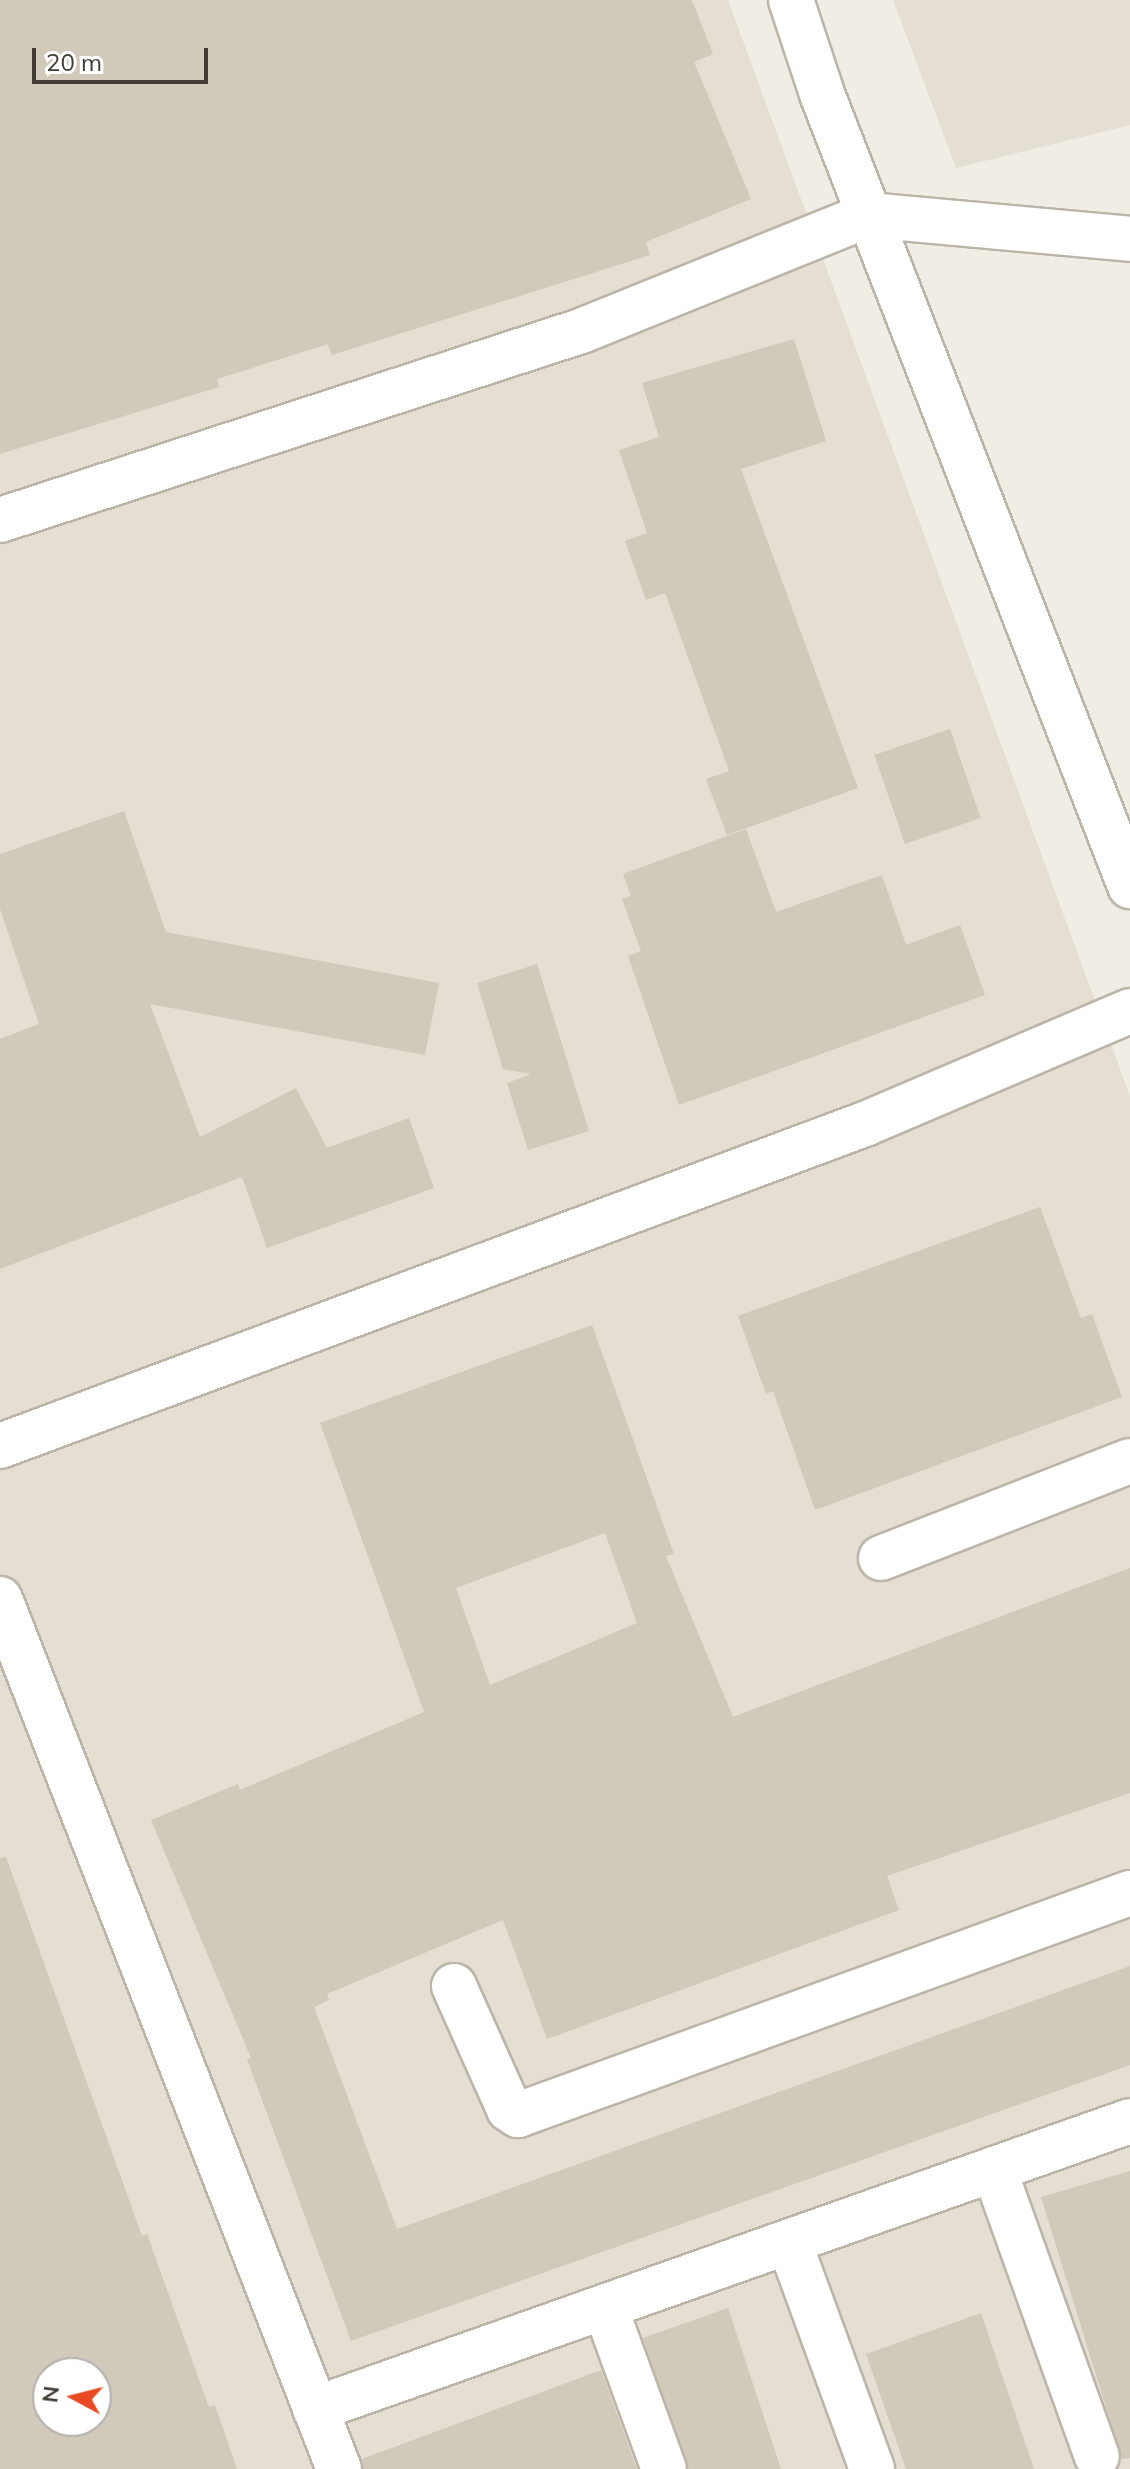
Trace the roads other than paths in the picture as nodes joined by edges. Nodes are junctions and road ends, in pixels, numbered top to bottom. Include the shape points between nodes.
1 (791, 0) edge
2 (868, 215) junction
3 (1130, 239) edge
4 (0, 520) edge
5 (1130, 886) edge
6 (1130, 1011) edge
7 (0, 1446) edge
8 (1130, 1461) edge
9 (881, 1558) dead end
10 (0, 1599) edge
11 (1130, 1893) edge
12 (454, 1986) dead end
13 (1130, 2121) edge
14 (994, 2169) junction
15 (789, 2242) junction
16 (605, 2307) junction
17 (315, 2409) junction
18 (1097, 2456) dead end
19 (339, 2469) edge
20 (664, 2469) edge
21 (872, 2469) edge

1 - 2 street
2 - 3 street
2 - 4 street via 581,331
2 - 5 street
6 - 7 street via 865,1124
8 - 9 street
10 - 17 street
11 - 12 street via 518,2115 509,2109
13 - 14 street
14 - 15 street
14 - 18 street
15 - 16 street
15 - 21 street
16 - 17 street
16 - 20 street
17 - 19 street

